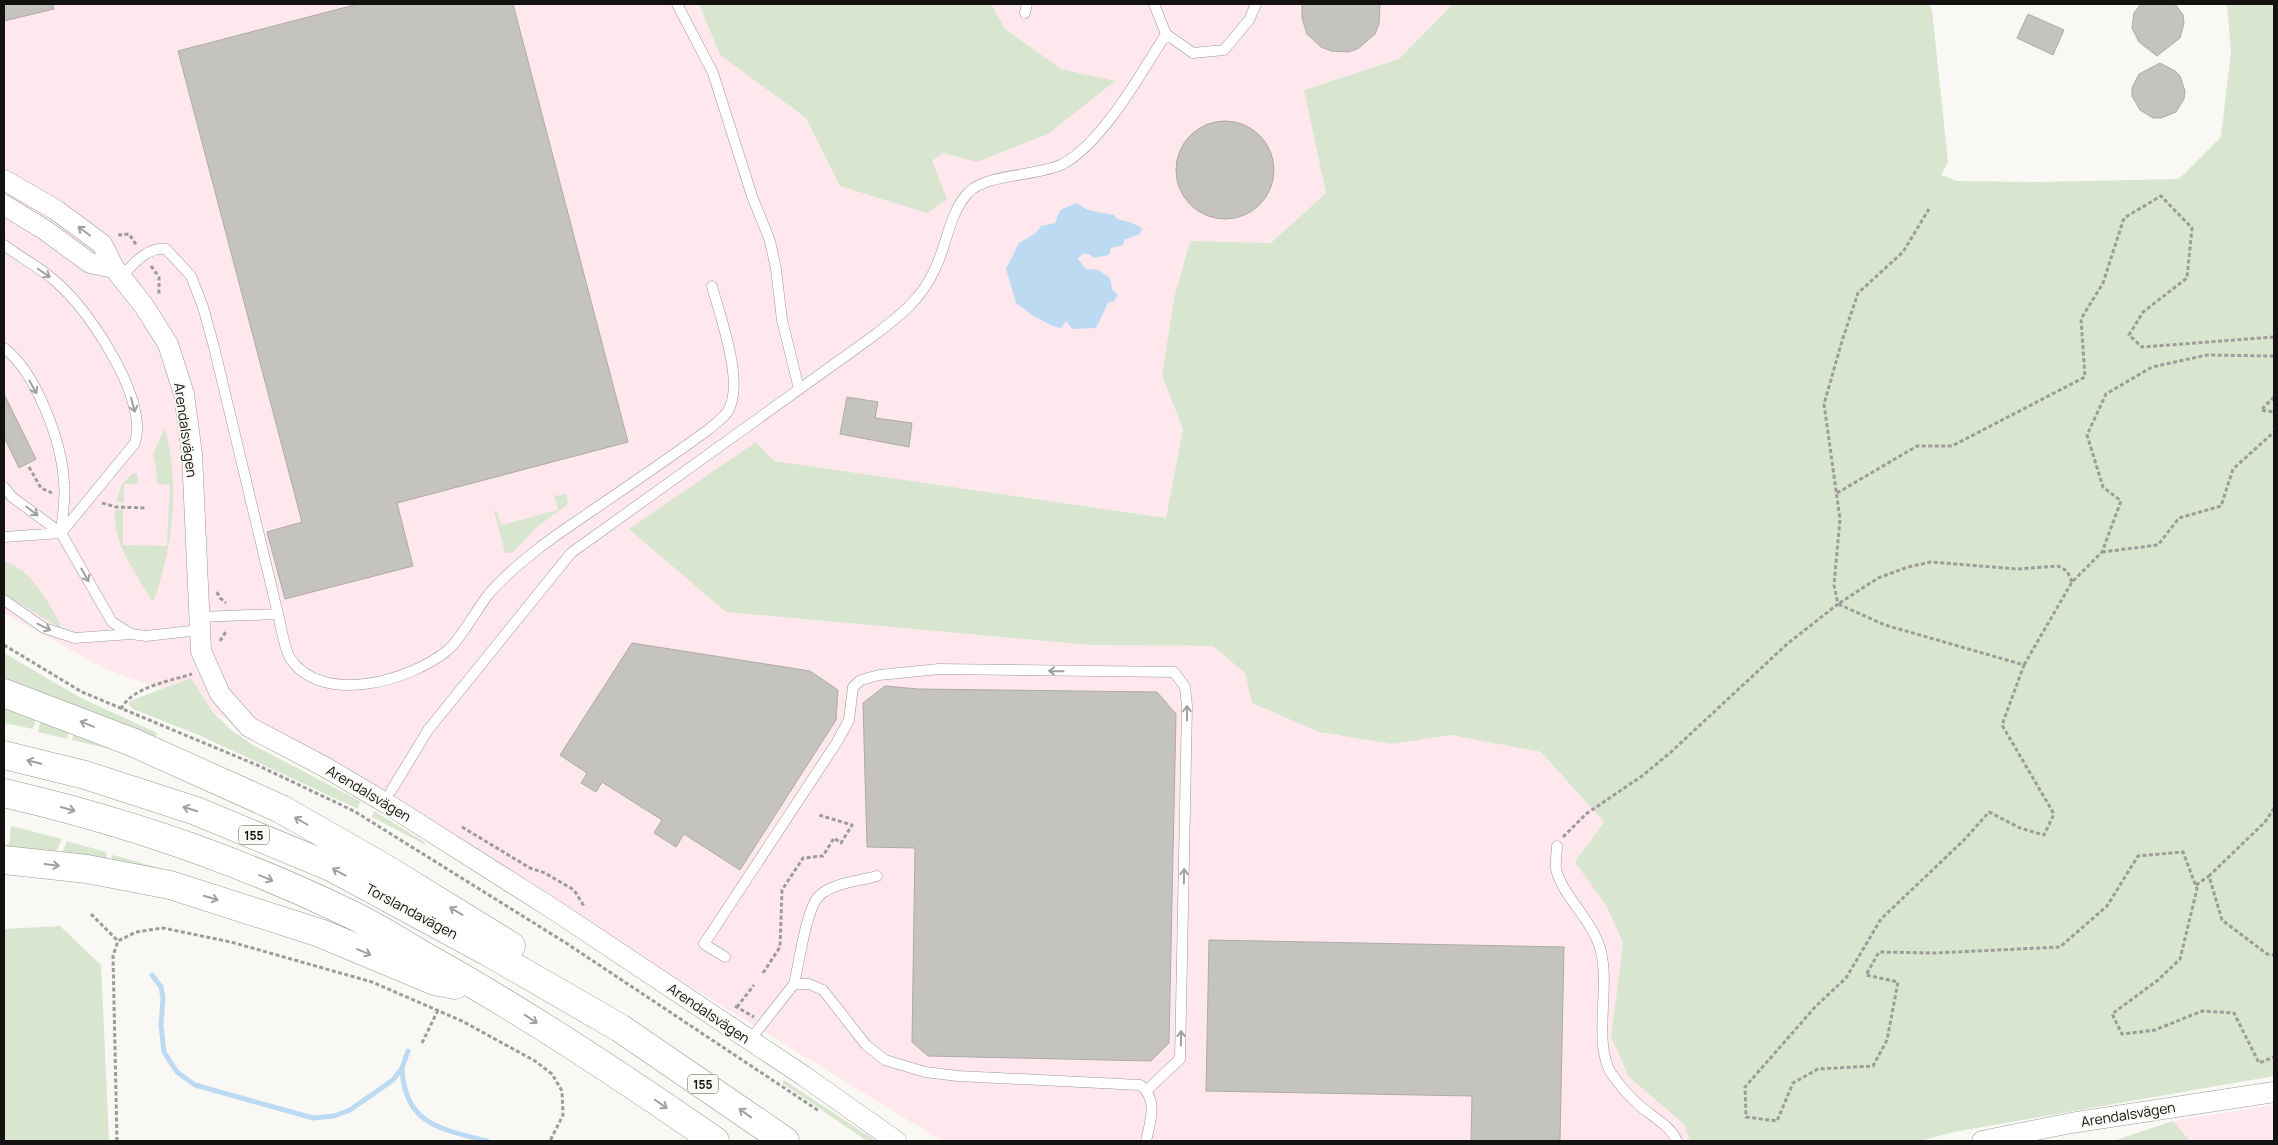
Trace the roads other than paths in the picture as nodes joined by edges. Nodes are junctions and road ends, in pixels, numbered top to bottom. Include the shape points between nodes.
1 (677, 4) edge
2 (1154, 4) edge
3 (1256, 4) edge
4 (1166, 34) junction
5 (4, 180) edge
6 (4, 205) edge
7 (4, 245) edge
8 (117, 272) junction
9 (712, 286) dead end
10 (4, 348) edge
11 (799, 389) junction
12 (4, 487) edge
13 (61, 533) junction
14 (4, 537) edge
15 (4, 600) edge
16 (278, 614) junction
17 (199, 624) junction
18 (132, 634) junction
19 (4, 693) edge
20 (4, 754) edge
21 (391, 791) dead end
22 (4, 793) edge
23 (1557, 846) road end
24 (4, 860) edge
25 (877, 876) dead end
26 (725, 957) dead end
27 (794, 984) junction
28 (490, 992) junction
29 (620, 1028) junction
30 (750, 1040) junction
31 (1147, 1090) junction
32 (2274, 1092) edge
33 (715, 1141) edge
34 (784, 1141) edge
35 (896, 1141) edge
36 (1146, 1141) edge
37 (1677, 1141) edge
38 (1982, 1141) edge

1 - 11 lane via 713,73 752,196 770,241 782,320
2 - 4 lane
3 - 4 lane via 1249,20 1224,50 1193,53
4 - 11 lane via 1112,117 1082,150 1062,164 982,183 970,190 956,210 935,270 911,307
8 -> 5 street, Arendalsvägen via 102,244 56,210
6 - 8 street via 90,263
7 -> 13 lane via 54,280 83,310 123,375 138,425 135,443
8 - 16 lane via 143,254 166,249 191,276 203,306
8 - 17 street, Arendalsvägen via 168,344 184,394 192,454
9 - 16 lane via 733,374 733,395 728,412 708,430 511,571 489,594 449,649 421,668 400,676 342,685 314,676 290,658
10 -> 13 lane via 31,382 47,412 57,442 64,483
11 - 21 lane via 571,553 428,730
12 -> 13 lane
13 - 14 lane
13 -> 18 lane via 112,622
15 -> 18 lane via 44,628 75,638
16 - 17 lane via 228,616
17 - 18 lane via 146,636
17 - 30 street, Arendalsvägen via 201,651 207,669 220,694 249,727 389,805
29 -> 19 main road via 594,1000 478,924 281,809 132,742
29 -> 20 main road, Torslandavägen / 155 via 331,867 196,811 85,775
22 -> 28 main road, 155 via 67,808 223,860 348,913
23 - 37 lane via 1558,876 1587,919 1601,949 1606,1062 1622,1088 1664,1125
24 -> 28 main road via 87,869 170,885 320,933 435,982
25 - 27 lane via 835,887 820,895 811,908
31 -> 26 lane via 1180,1059 1188,706 1185,687 1174,672 938,670 880,674 861,680 854,687 849,720 837,742 704,944
27 - 30 lane
27 - 31 lane via 809,984 823,990 866,1045 886,1060 925,1072 1117,1082 1140,1085
28 -> 33 main road, 155
34 -> 29 main road, Torslandavägen / 155
30 - 35 street, Arendalsvägen
31 - 36 lane via 1153,1104
32 - 38 street, Arendalsvägen via 2071,1123

